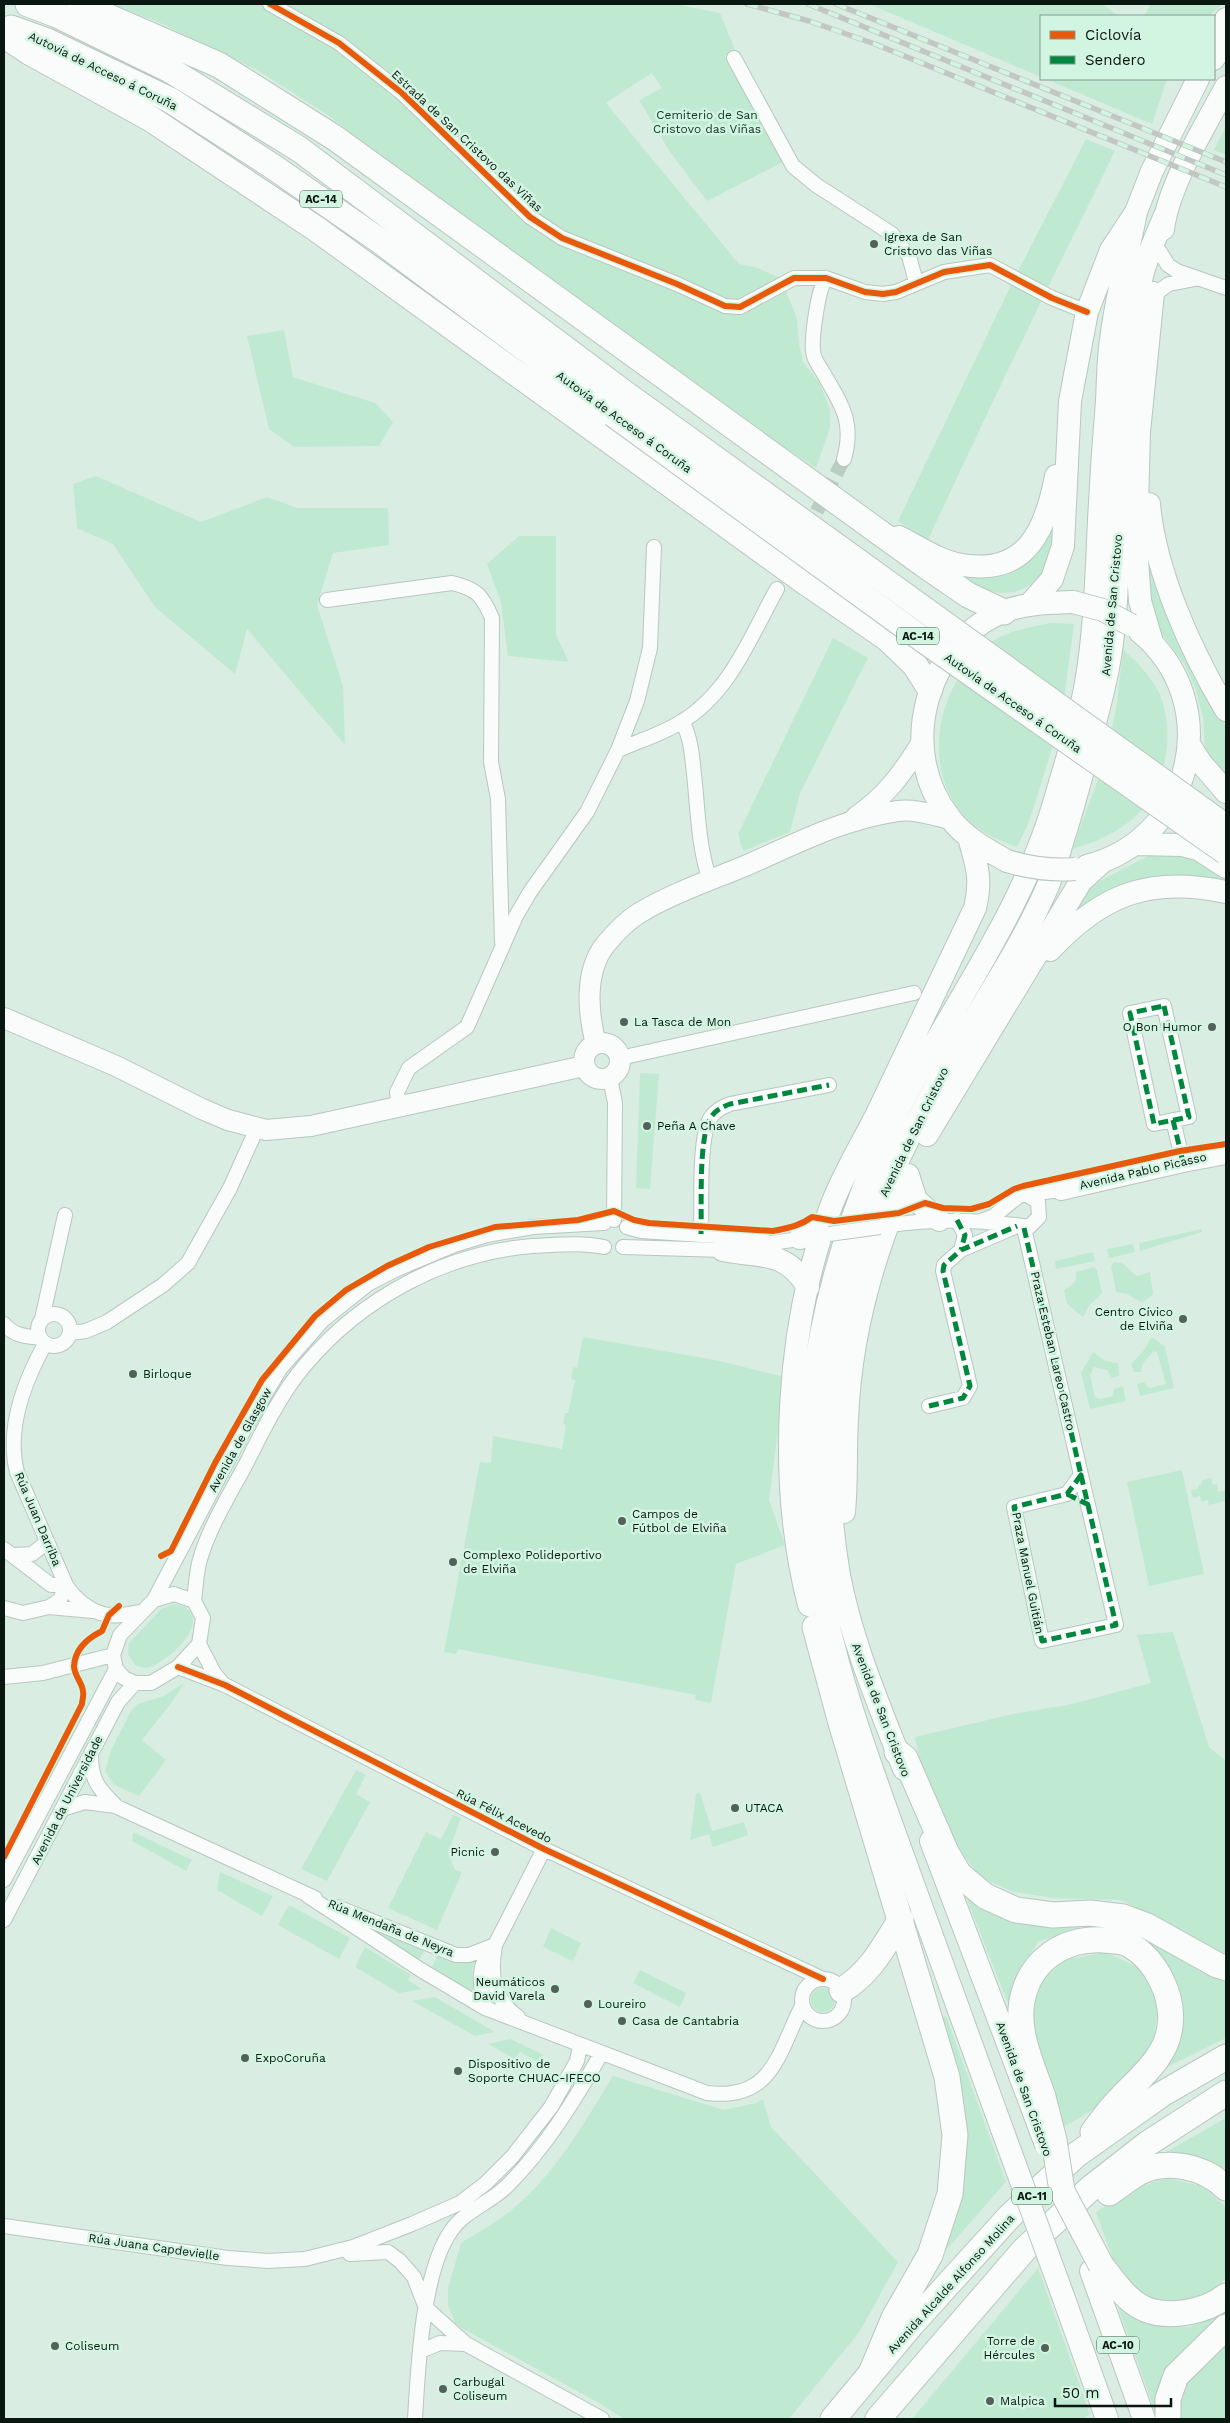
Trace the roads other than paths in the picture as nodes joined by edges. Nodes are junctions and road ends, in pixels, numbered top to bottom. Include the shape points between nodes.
1 (28, 4) edge
2 (270, 4) edge
3 (82, 6) edge
4 (1226, 19) edge
5 (4, 25) edge
6 (4, 35) edge
7 (1226, 42) edge
8 (1215, 43) edge
9 (734, 58) dead end
10 (1215, 58) edge
11 (1197, 82) edge
12 (1226, 87) edge
13 (1136, 212) junction
14 (1165, 215) junction
15 (1160, 252) junction
16 (826, 278) junction
17 (1200, 279) junction
18 (916, 282) junction
19 (1226, 288) edge
20 (1152, 296) junction
21 (1087, 312) junction
22 (1146, 358) junction
23 (1070, 401) junction
24 (620, 404) junction
25 (844, 459) tunnel mouth
26 (855, 513) junction
27 (654, 546) dead end
28 (777, 589) dead end
29 (327, 600) dead end
30 (1030, 604) junction
31 (1004, 612) junction
32 (1152, 642) junction
33 (930, 689) junction
34 (1226, 710) edge
35 (682, 721) junction
36 (922, 742) junction
37 (1190, 746) junction
38 (618, 750) junction
39 (1226, 792) edge
40 (950, 819) junction
41 (845, 824) junction
42 (1226, 828) edge
43 (969, 838) junction
44 (1137, 844) junction
45 (1226, 852) edge
46 (1102, 862) junction
47 (1226, 867) edge
48 (710, 880) junction
49 (1226, 892) edge
50 (502, 946) junction
51 (1013, 990) junction
52 (914, 993) dead end
53 (4, 1018) edge
54 (596, 1044) junction
55 (620, 1058) junction
56 (584, 1066) junction
57 (610, 1078) junction
58 (828, 1085) dead end
59 (399, 1107) junction
60 (1173, 1120) junction
61 (256, 1128) junction
62 (1226, 1154) edge
63 (1183, 1162) junction
64 (908, 1175) junction
65 (1061, 1190) junction
66 (1026, 1194) junction
67 (1008, 1205) junction
68 (1040, 1212) junction
69 (65, 1215) dead end
70 (948, 1220) junction
71 (982, 1220) junction
72 (609, 1221) junction
73 (891, 1225) junction
74 (1019, 1226) junction
75 (627, 1227) junction
76 (813, 1233) junction
77 (701, 1234) junction
78 (604, 1247) junction
79 (623, 1247) junction
80 (722, 1250) junction
81 (961, 1250) junction
82 (808, 1287) junction
83 (42, 1319) junction
84 (4, 1324) edge
85 (70, 1333) junction
86 (42, 1341) junction
87 (929, 1406) dead end
88 (1081, 1475) junction
89 (1067, 1494) junction
90 (1089, 1504) junction
91 (47, 1542) junction
92 (9, 1552) edge
93 (839, 1575) junction
94 (66, 1585) junction
95 (154, 1600) junction
96 (194, 1601) junction
97 (49, 1607) junction
98 (4, 1608) edge
99 (140, 1612) junction
100 (105, 1614) junction
101 (815, 1627) junction
102 (120, 1635) junction
103 (199, 1644) junction
104 (113, 1655) junction
105 (178, 1667) junction
106 (116, 1669) junction
107 (840, 1670) junction
108 (4, 1677) edge
109 (135, 1683) junction
110 (225, 1685) junction
111 (841, 1724) junction
112 (897, 1752) junction
113 (91, 1755) junction
114 (115, 1806) junction
115 (62, 1809) junction
116 (544, 1849) junction
117 (4, 1880) edge
118 (308, 1896) junction
119 (901, 1919) junction
120 (4, 1920) edge
121 (496, 1945) junction
122 (781, 1960) junction
123 (1226, 1968) edge
124 (832, 1984) junction
125 (804, 1990) junction
126 (802, 2006) junction
127 (485, 2008) junction
128 (812, 2018) junction
129 (530, 2026) junction
130 (790, 2030) junction
131 (580, 2046) junction
132 (601, 2054) junction
133 (1226, 2058) edge
134 (1226, 2093) edge
135 (1036, 2099) junction
136 (1076, 2155) junction
137 (1226, 2188) edge
138 (4, 2226) edge
139 (304, 2259) junction
140 (1096, 2268) junction
141 (1226, 2296) edge
142 (426, 2308) junction
143 (1226, 2327) edge
144 (466, 2344) junction
145 (421, 2352) junction
146 (871, 2373) junction
147 (899, 2393) junction
148 (415, 2419) edge
149 (602, 2419) edge
150 (833, 2419) edge
151 (878, 2419) edge
152 (1107, 2419) edge
153 (1144, 2419) edge
154 (1168, 2419) edge

1 - 24 highway, Autovía de Acceso á Coruña / AC-14 via 57,14 170,70 299,149
2 - 16 street, Estrada de San Cristovo das Viñas via 339,43 402,93 530,217 562,238 725,306 740,307 794,278
3 - 26 highway via 218,65 336,138
4 - 8 main road
5 - 24 highway, Autovía de Acceso á Coruña / AC-14 via 47,41 170,100
6 - 33 highway via 28,52 151,119 315,228 888,639 915,665
7 - 10 street
9 - 18 street via 793,166 816,185 892,234 909,256
11 - 13 main road via 1152,171
12 - 14 main road via 1197,140
13 - 21 main road via 1111,250
13 - 107 main road, Avenida de San Cristovo via 1110,340 1095,590 1085,685 1054,802 1035,860 1012,907 929,1054 877,1155 838,1263 823,1320 810,1426 810,1510 818,1580
14 - 15 main road
14 - 93 main road, Avenida de San Cristovo via 1143,272 1128,344 1119,465 1118,561 1109,667 1079,789 1049,884 1018,950 956,1049 894,1169 865,1240 851,1285 833,1390 832,1519
15 - 17 street via 1168,265
15 - 20 main road
16 - 18 street, Estrada de San Cristovo das Viñas via 865,292 883,294 896,292
16 - 25 street via 820,286 814,355 847,421 849,440
17 - 19 street
17 - 20 street via 1169,284
18 - 21 street, Estrada de San Cristovo das Viñas via 944,272 990,265 1052,298
20 - 22 main road
21 - 23 main road
22 - 32 main road via 1139,432 1136,546 1140,601
22 - 34 main road via 1152,533 1186,631
23 - 26 main road via 1050,506 1029,547 1012,559 988,566 961,565 942,559
23 - 30 main road via 1062,546 1052,579
24 - 42 highway, Autovía de Acceso á Coruña / AC-14, bridge
24 - 45 highway, Autovía de Acceso á Coruña / AC-14, bridge via 922,639
26 - 31 highway via 968,595
27 - 38 street via 650,648 637,701
28 - 35 street via 726,682 709,702
29 - 50 street via 452,583 471,587 484,600 492,618 491,762 499,808
30 - 31 main road
30 - 32 main road, bridge via 1072,602 1103,610 1131,625
31 - 33 main road via 959,642
32 - 37 main road via 1174,673 1184,699
33 - 36 main road via 923,715
35 - 38 street
35 - 48 street via 691,747 701,842
36 - 40 main road via 933,790
36 - 41 street via 885,794
37 - 39 main road
37 - 44 main road via 1181,783 1168,808
38 - 50 street via 587,812 530,892
40 - 41 street via 899,811
40 - 43 main road
41 - 48 street
43 - 46 main road, bridge via 1007,861 1029,868 1075,869
43 - 76 main road via 980,889 975,908 839,1187
44 - 46 main road
44 - 47 main road via 1198,849
46 - 51 main road via 1081,880
48 - 54 street via 640,912 604,947 594,966 590,987 589,1017
49 - 51 main road via 1195,886 1160,886 1121,897 1077,922
50 - 59 street via 467,1027 409,1068 397,1092
51 - 64 main road via 928,1132
52 - 55 street
53 - 61 street via 116,1066 202,1109
54 - 55 street via 611,1045
54 - 56 street via 584,1055
55 - 57 street via 618,1069
56 - 57 street via 595,1078
56 - 59 street
57 - 72 street via 615,1103
58 - 77 street via 730,1104 719,1108 711,1117 704,1154
59 - 61 street via 303,1127
60 - 60 street via 1189,1117 1164,1006 1130,1013 1154,1124
60 - 63 street
61 - 85 street via 230,1188 188,1263 164,1285 107,1322 86,1331
62 - 63 street, Avenida Pablo Picasso
63 - 65 street, Avenida Pablo Picasso
64 - 70 main road via 916,1200
64 - 73 main road
65 - 66 street, Avenida Pablo Picasso
65 - 68 street via 1051,1195
66 - 67 street via 1015,1197
66 - 68 street via 1038,1202
67 - 71 street via 994,1216
67 - 74 street via 1008,1216
68 - 74 street via 1033,1224
69 - 83 street, Rúa Juan Darriba
70 - 71 street
70 - 73 street
70 - 81 street via 965,1235
71 - 74 street
72 - 75 street
72 - 78 street via 598,1235
72 - 95 street, Avenida de Glasgow via 533,1227 454,1245 368,1284 323,1320 280,1370 245,1428
73 - 76 street, bridge
73 - 93 main road via 868,1282 856,1337 846,1419 847,1476
74 - 81 street
74 - 88 street, Praza Esteban Lareo Castro
75 - 77 street via 640,1231
75 - 79 street via 629,1236
76 - 77 street
76 - 80 street
76 - 82 main road
78 - 79 street via 613,1250
78 - 96 street, Avenida de Glasgow via 563,1244 483,1254 402,1285 352,1318 305,1365 284,1393 200,1557
79 - 80 street
80 - 82 main road via 783,1260 799,1273
81 - 87 street via 948,1260 944,1271 970,1386 963,1398
82 - 101 main road via 798,1346 790,1454 796,1547
83 - 85 street via 53,1314 61,1316 69,1325
83 - 86 street, Rúa Juan Darriba via 38,1328
84 - 86 street via 10,1332
85 - 86 street via 62,1344 53,1347
86 - 91 street, Rúa Juan Darriba via 13,1438 13,1456
88 - 89 street
88 - 90 street, Praza Manuel Guitián
89 - 90 street
89 - 90 street, Praza Manuel Guitián via 1014,1507 1042,1642 1116,1625
91 - 92 street via 32,1554
91 - 94 street, Rúa Juan Darriba
92 - 94 street via 51,1585
93 - 112 main road, Avenida de San Cristovo via 869,1682
94 - 97 street via 60,1600
94 - 100 street, Rúa Juan Darriba via 82,1603
95 - 96 street via 174,1594
95 - 99 street
96 - 103 street via 203,1618
97 - 98 street via 23,1613
97 - 100 street
99 - 100 street
99 - 102 street
100 - 102 street
101 - 107 main road via 828,1655
101 - 111 highway
102 - 104 street
103 - 105 street
103 - 110 street, Rúa Félix Acevedo via 214,1673
104 - 106 street
104 - 108 street via 43,1673
105 - 109 street via 151,1683
105 - 110 street, Rúa Félix Acevedo
106 - 109 street
106 - 117 street, Avenida da Universidade
107 - 111 highway via 837,1690
107 - 152 main road, Avenida de San Cristovo / AC-10, bridge via 878,1787
109 - 113 street, Avenida da Universidade via 118,1702
110 - 116 street, Rúa Félix Acevedo
111 - 119 highway
112 - 123 highway via 905,1758 946,1852 959,1874 985,1896 1016,1910 1053,1915 1090,1912 1123,1917 1147,1926 1209,1962
112 - 135 main road, Avenida de San Cristovo
113 - 114 street, Rúa Mendaña de Neyra via 92,1776
113 - 115 street, Avenida da Universidade
114 - 115 street, Rúa Mendaña de Neyra via 85,1802
114 - 118 street, Rúa Mendaña de Neyra
115 - 120 street, Avenida da Universidade
116 - 121 street
116 - 122 street, Rúa Félix Acevedo
118 - 121 street, Rúa Mendaña de Neyra via 456,1955 469,1955
118 - 127 street, Rúa Mendaña de Neyra
119 - 124 highway via 873,1963 853,1984
119 - 146 highway via 947,2077 955,2135 950,2194 930,2255 894,2318
121 - 127 street via 485,1958 480,1974
121 - 129 street via 492,1969 496,1992 511,2012
122 - 124 street, Rúa Félix Acevedo
122 - 125 street, Rúa Félix Acevedo via 794,1972
124 - 125 street via 811,1982
124 - 128 street via 844,1996 842,2007 835,2017 824,2021
125 - 126 street
126 - 128 street
126 - 130 street
127 - 129 street, Rúa Mendaña de Neyra
128 - 130 street
129 - 131 street, Rúa Mendaña de Neyra
130 - 132 street, Rúa Mendaña de Neyra via 770,2070 754,2087 727,2094 707,2093
131 - 132 street, Rúa Mendaña de Neyra
131 - 139 street, Rúa Juana Capdevielle via 577,2061 550,2107 512,2157 473,2193 460,2203 412,2224 353,2247
132 - 142 street via 554,2131 524,2169 452,2230 437,2261
133 - 136 highway, Avenida Alcalde Alfonso Molina / AC-11 via 1162,2094
134 - 147 highway, AC-11 via 1147,2144 1092,2187 1024,2250
135 - 136 highway via 1023,2038 1022,2002 1030,1979 1041,1961 1058,1948 1084,1939 1129,1944 1161,1977 1168,1999 1170,2026 1162,2050 1145,2074 1116,2103
135 - 140 highway, bridge via 1054,2140 1062,2191
136 - 146 highway, Avenida Alcalde Alfonso Molina / AC-11 via 1010,2216
137 - 147 highway via 1209,2174 1191,2167 1164,2166 1140,2172 1094,2203
138 - 139 street, Rúa Juana Capdevielle via 228,2258
139 - 142 street, Rúa Juana Capdevielle via 388,2252 414,2277
140 - 141 highway via 1144,2308 1168,2314 1195,2311
140 - 153 main road, AC-10
142 - 144 street, Rúa Juana Capdevielle
142 - 145 street
143 - 154 highway via 1176,2376 1168,2399
144 - 145 street via 440,2343
144 - 149 street, Rúa Juana Capdevielle
145 - 148 street
146 - 150 highway, Avenida Alcalde Alfonso Molina / AC-11
147 - 151 highway, AC-11

